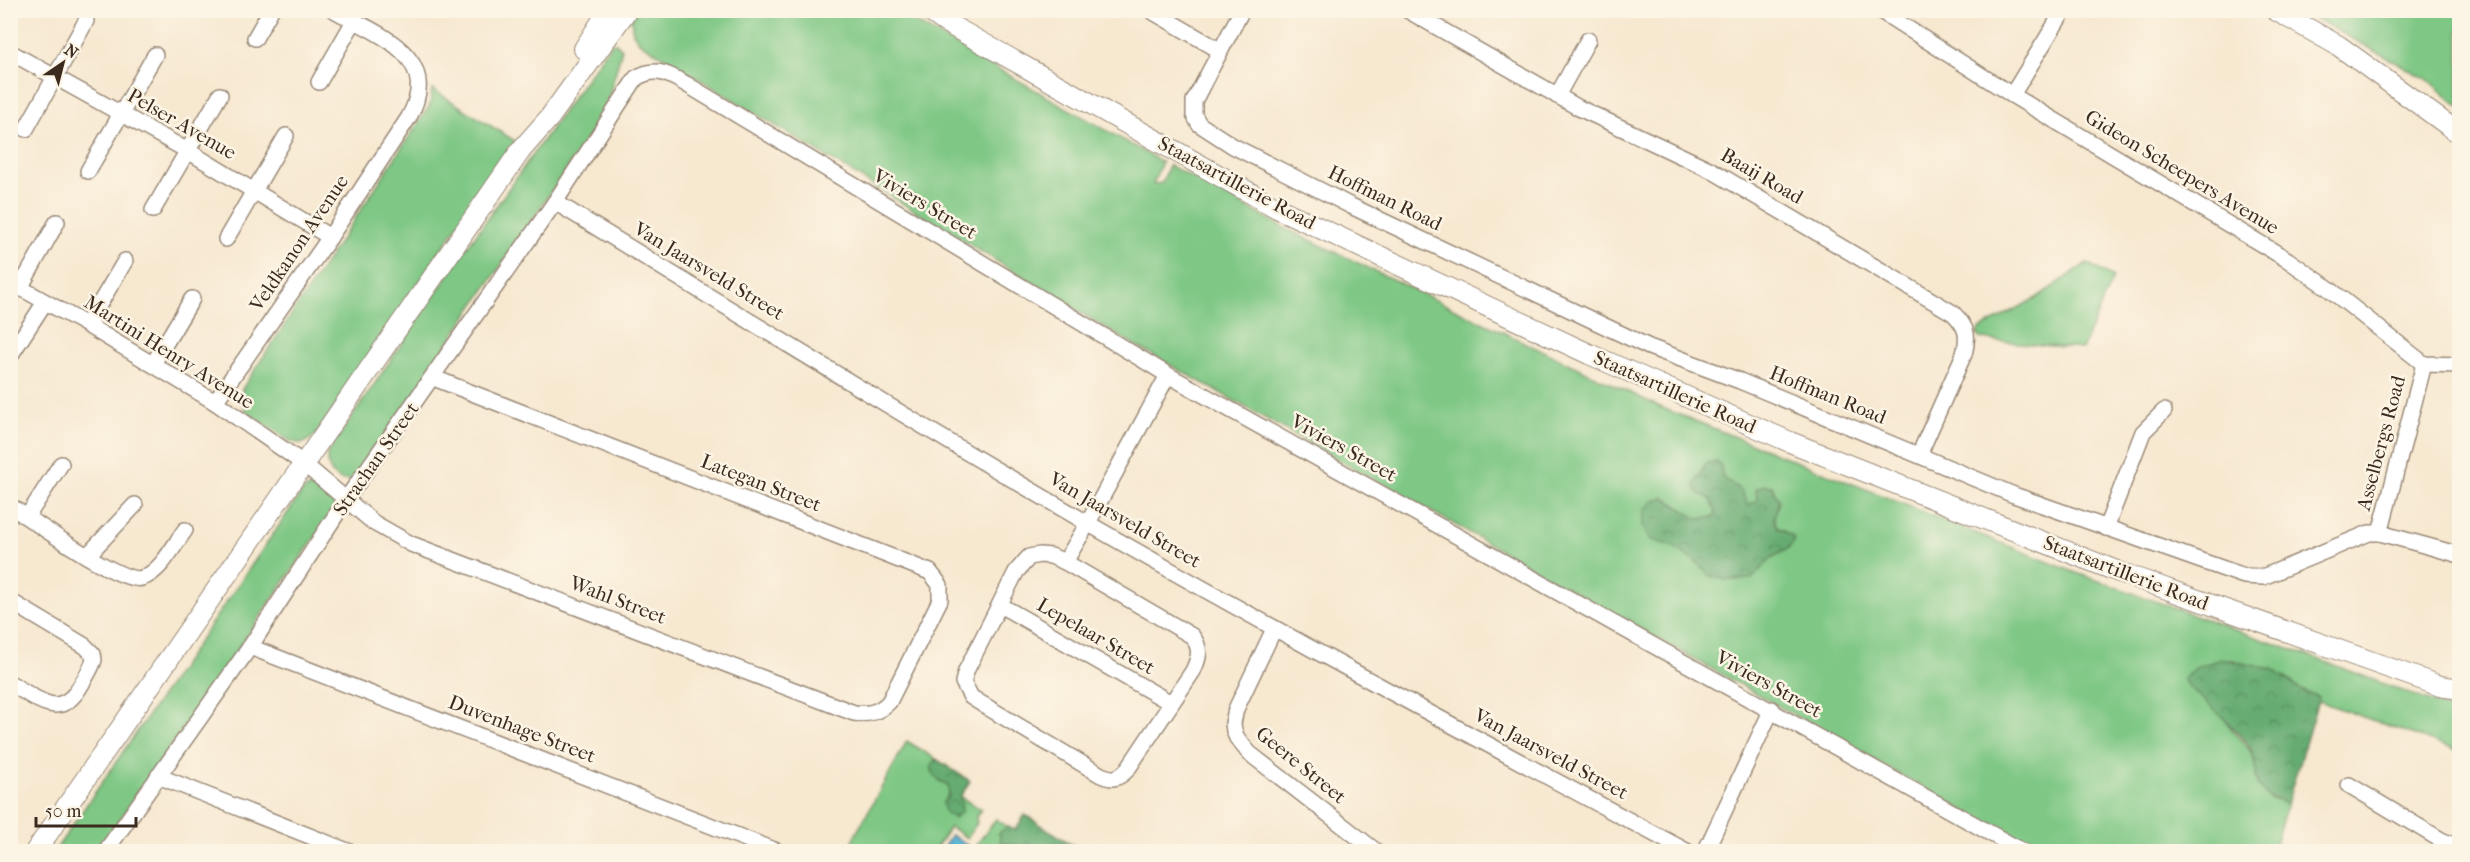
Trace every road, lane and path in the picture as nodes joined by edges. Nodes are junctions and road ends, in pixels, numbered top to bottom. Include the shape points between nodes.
1 (272, 10) edge
2 (334, 10) edge
3 (609, 10) edge
4 (627, 10) edge
5 (915, 10) edge
6 (928, 10) edge
7 (1150, 10) edge
8 (1242, 10) edge
9 (1407, 10) edge
10 (1878, 10) edge
11 (2064, 10) edge
12 (2275, 10) edge
13 (86, 21) dead end
14 (354, 21) junction
15 (945, 22) junction
16 (255, 38) dead end
17 (1588, 40) dead end
18 (1219, 50) junction
19 (10, 52) edge
20 (155, 55) dead end
21 (651, 71) joint
22 (54, 76) junction
23 (319, 82) dead end
24 (220, 95) dead end
25 (2012, 95) junction
26 (1557, 96) junction
27 (121, 113) junction
28 (26, 129) dead end
29 (2460, 134) edge
30 (532, 135) junction
31 (286, 136) dead end
32 (188, 151) junction
33 (88, 171) dead end
34 (254, 190) junction
35 (555, 202) junction
36 (153, 210) dead end
37 (57, 222) dead end
38 (330, 237) junction
39 (226, 239) dead end
40 (125, 261) dead end
41 (15, 285) edge
42 (192, 299) dead end
43 (45, 302) junction
44 (87, 325) junction
45 (10, 356) edge
46 (153, 364) junction
47 (2424, 364) junction
48 (2460, 364) edge
49 (1168, 375) junction
50 (434, 378) junction
51 (215, 402) junction
52 (2164, 411) dead end
53 (1920, 455) junction
54 (303, 463) junction
55 (62, 464) dead end
56 (347, 498) junction
57 (135, 505) dead end
58 (10, 506) edge
59 (27, 517) junction
60 (1088, 523) junction
61 (2106, 528) junction
62 (185, 530) dead end
63 (2380, 532) junction
64 (2460, 555) edge
65 (87, 556) junction
66 (1065, 562) junction
67 (10, 601) edge
68 (1000, 604) junction
69 (1274, 629) junction
70 (250, 647) junction
71 (10, 683) edge
72 (2450, 688) edge
73 (2460, 698) edge
74 (1171, 703) junction
75 (883, 708) joint
76 (1772, 709) junction
77 (158, 776) junction
78 (2349, 785) dead end
79 (2460, 848) edge
80 (34, 852) edge
81 (105, 852) edge
82 (350, 852) edge
83 (779, 852) edge
84 (1377, 852) edge
85 (1688, 852) edge
86 (1705, 852) edge
87 (2024, 852) edge

1 - 16 street
2 - 14 street
3 - 30 street via 543,109
4 - 30 street via 550,117
5 - 15 street, Staatsartillerie Road
6 - 15 street, Staatsartillerie Road
7 - 18 street
8 - 18 street
9 - 26 street, Baaij Road
10 - 25 street, Gideon Scheepers Avenue
11 - 25 street
12 - 29 street via 2339,46
13 - 22 street
14 - 23 street
14 - 38 street, Veldkanon Avenue via 403,52 415,67 419,88 414,106
15 - 72 street, Staatsartillerie Road via 1277,208 1589,354 1790,442 2119,573
17 - 26 street
18 - 53 street, Hoffman Road via 1194,101 1196,120 1233,146 1649,347
19 - 22 street, Pelser Avenue
20 - 27 street
21 - 35 street, Strachan Street via 636,78
21 - 49 street, Viviers Street via 666,73
22 - 27 street, Pelser Avenue
22 - 28 street
24 - 32 street
25 - 47 street, Gideon Scheepers Avenue via 2288,260
26 - 53 street, Baaij Road via 1711,170 1953,313 1964,324 1965,354
27 - 32 street, Pelser Avenue
27 - 33 street
30 - 54 street
31 - 34 street
32 - 34 street, Pelser Avenue
32 - 36 street
34 - 38 street, Pelser Avenue
34 - 39 street
35 - 50 street, Strachan Street
35 - 60 street, Van Jaarsveld Street
37 - 41 street
38 - 51 street, Veldkanon Avenue
40 - 44 street
41 - 43 street, Martini Henry Avenue
42 - 46 street
43 - 44 street, Martini Henry Avenue
43 - 45 street
44 - 46 street, Martini Henry Avenue
46 - 51 street, Martini Henry Avenue
47 - 48 street
47 - 63 street, Asselbergs Road
49 - 60 street
49 - 76 street, Viviers Street
50 - 56 street, Strachan Street
50 - 75 street, Lategan Street via 930,572 940,585 940,600 895,693
51 - 54 street, Martini Henry Avenue
52 - 61 street via 2143,432
53 - 61 street, Hoffman Road
54 - 56 street, Martini Henry Avenue
54 - 80 street
55 - 59 street
56 - 70 street, Strachan Street
56 - 75 street, Wahl Street via 374,523 411,543 854,713 865,715
57 - 65 street
58 - 59 street
59 - 65 street
60 - 66 street
60 - 69 street, Van Jaarsveld Street
61 - 63 street, Hoffman Road via 2258,578
62 - 65 street via 161,562 142,579 125,578
63 - 64 street
66 - 68 street via 1051,556 1029,556
66 - 74 street via 1196,641 1198,659
67 - 71 street via 85,645 94,660 74,696 59,706 42,702
68 - 74 street, Lepelaar Street
68 - 74 street via 966,671 966,691 1101,775 1115,778 1126,770
69 - 84 street, Geere Street via 1236,709 1233,723 1237,738 1266,768
69 - 85 street, Van Jaarsveld Street
70 - 77 street, Strachan Street
70 - 83 street, Duvenhage Street
72 - 73 street, Staatsartillerie Road
76 - 86 street
76 - 87 street, Viviers Street
77 - 81 street, Strachan Street
77 - 82 street
78 - 79 street

